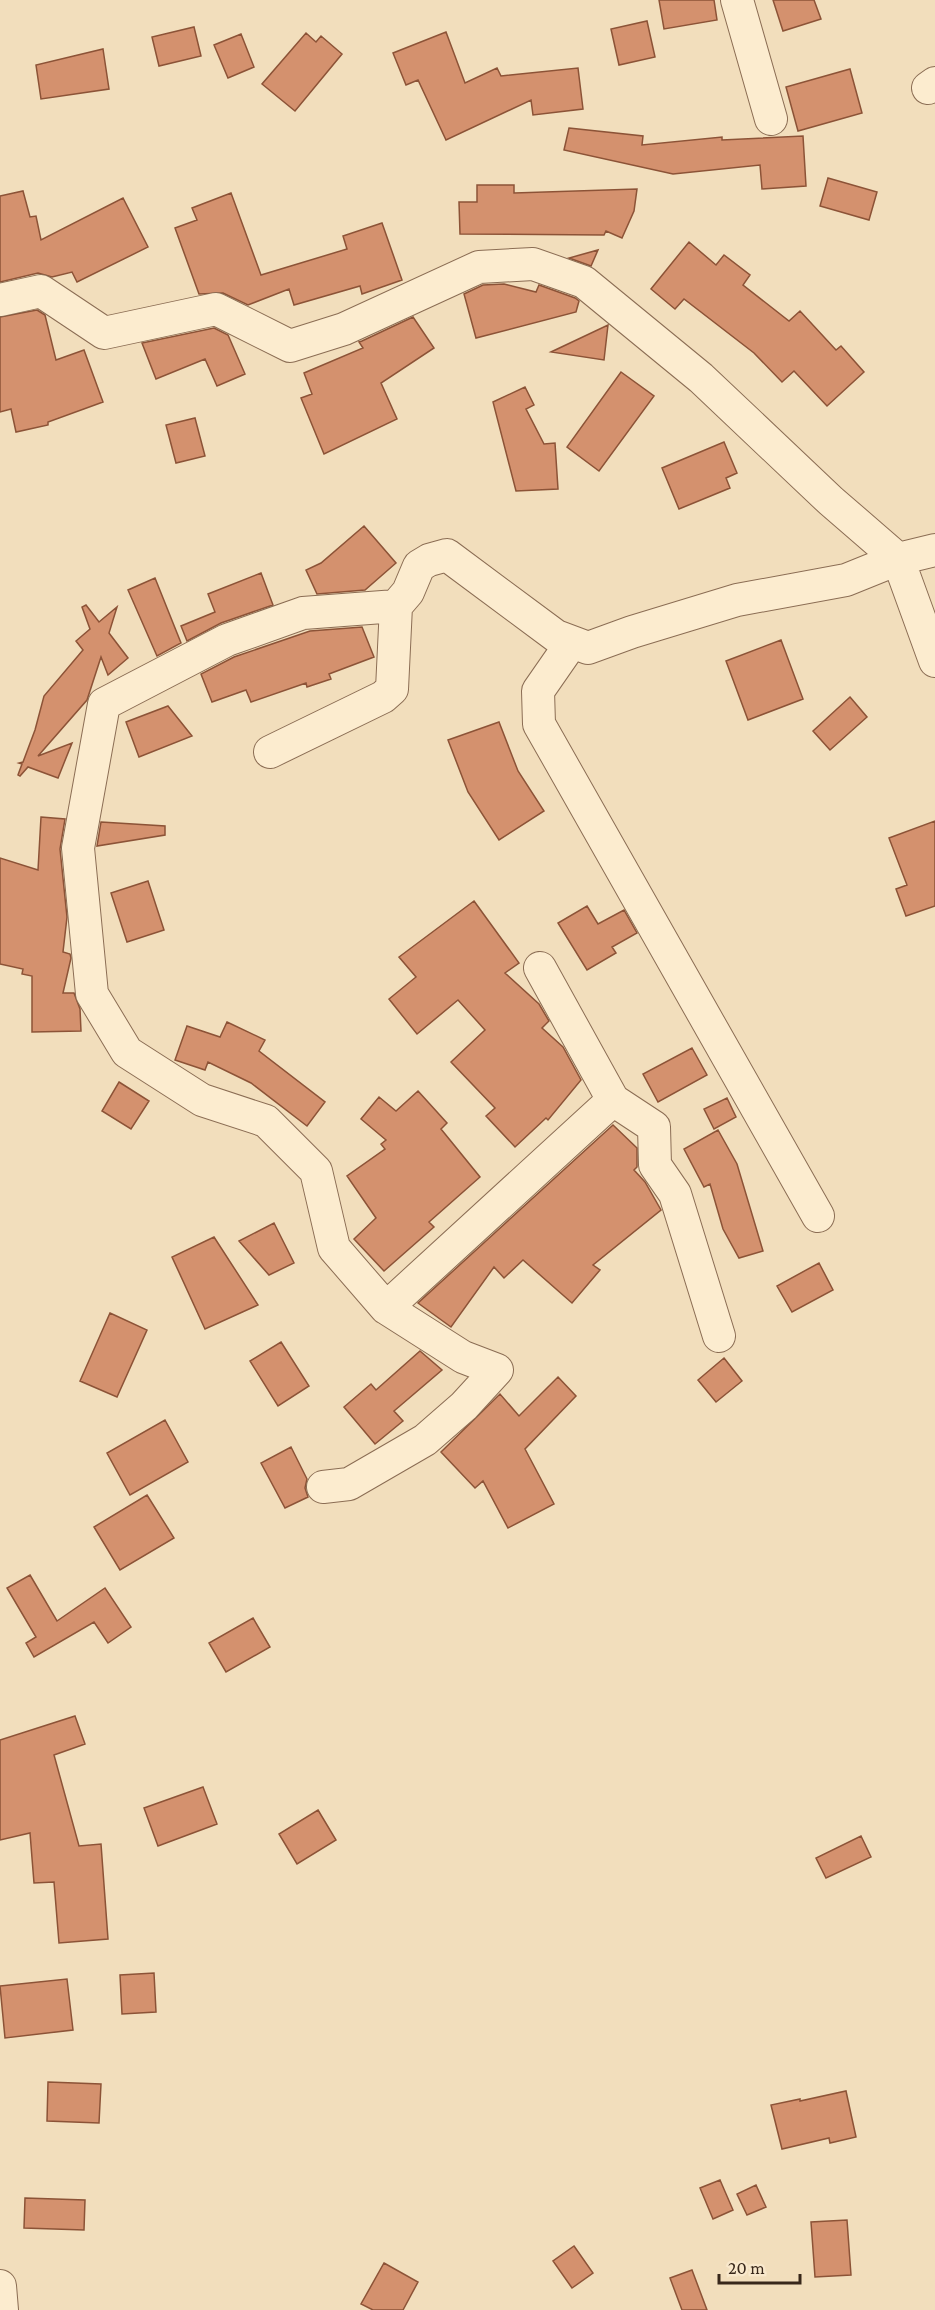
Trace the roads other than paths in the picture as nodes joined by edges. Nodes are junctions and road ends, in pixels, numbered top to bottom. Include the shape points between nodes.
1 (736, 0) edge
2 (771, 119) dead end
3 (0, 300) edge
4 (935, 550) edge
5 (898, 559) junction
6 (396, 606) junction
7 (572, 642) junction
8 (935, 661) edge
9 (270, 752) dead end
10 (540, 968) dead end
11 (614, 1100) junction
12 (818, 1216) dead end
13 (386, 1308) junction
14 (719, 1336) dead end
15 (323, 1487) dead end
16 (0, 2286) edge
17 (2, 2310) edge

1 - 2 street
3 - 5 street via 41,291 104,333 216,309 290,346 344,328 479,267 533,264 584,282 700,378
4 - 5 street
5 - 7 street via 846,580 737,600 588,648
5 - 8 street
6 - 7 street via 408,592 418,566 447,555 556,636
6 - 9 street via 392,689
6 - 13 street via 303,614 226,640 104,704 78,848 92,994 127,1053 202,1100 266,1121 315,1171 334,1248
7 - 12 street via 538,691 539,724
10 - 11 street
11 - 13 street
11 - 14 street via 654,1127 655,1165 675,1194
13 - 15 street via 463,1357 497,1370 425,1440 350,1484
16 - 17 street

